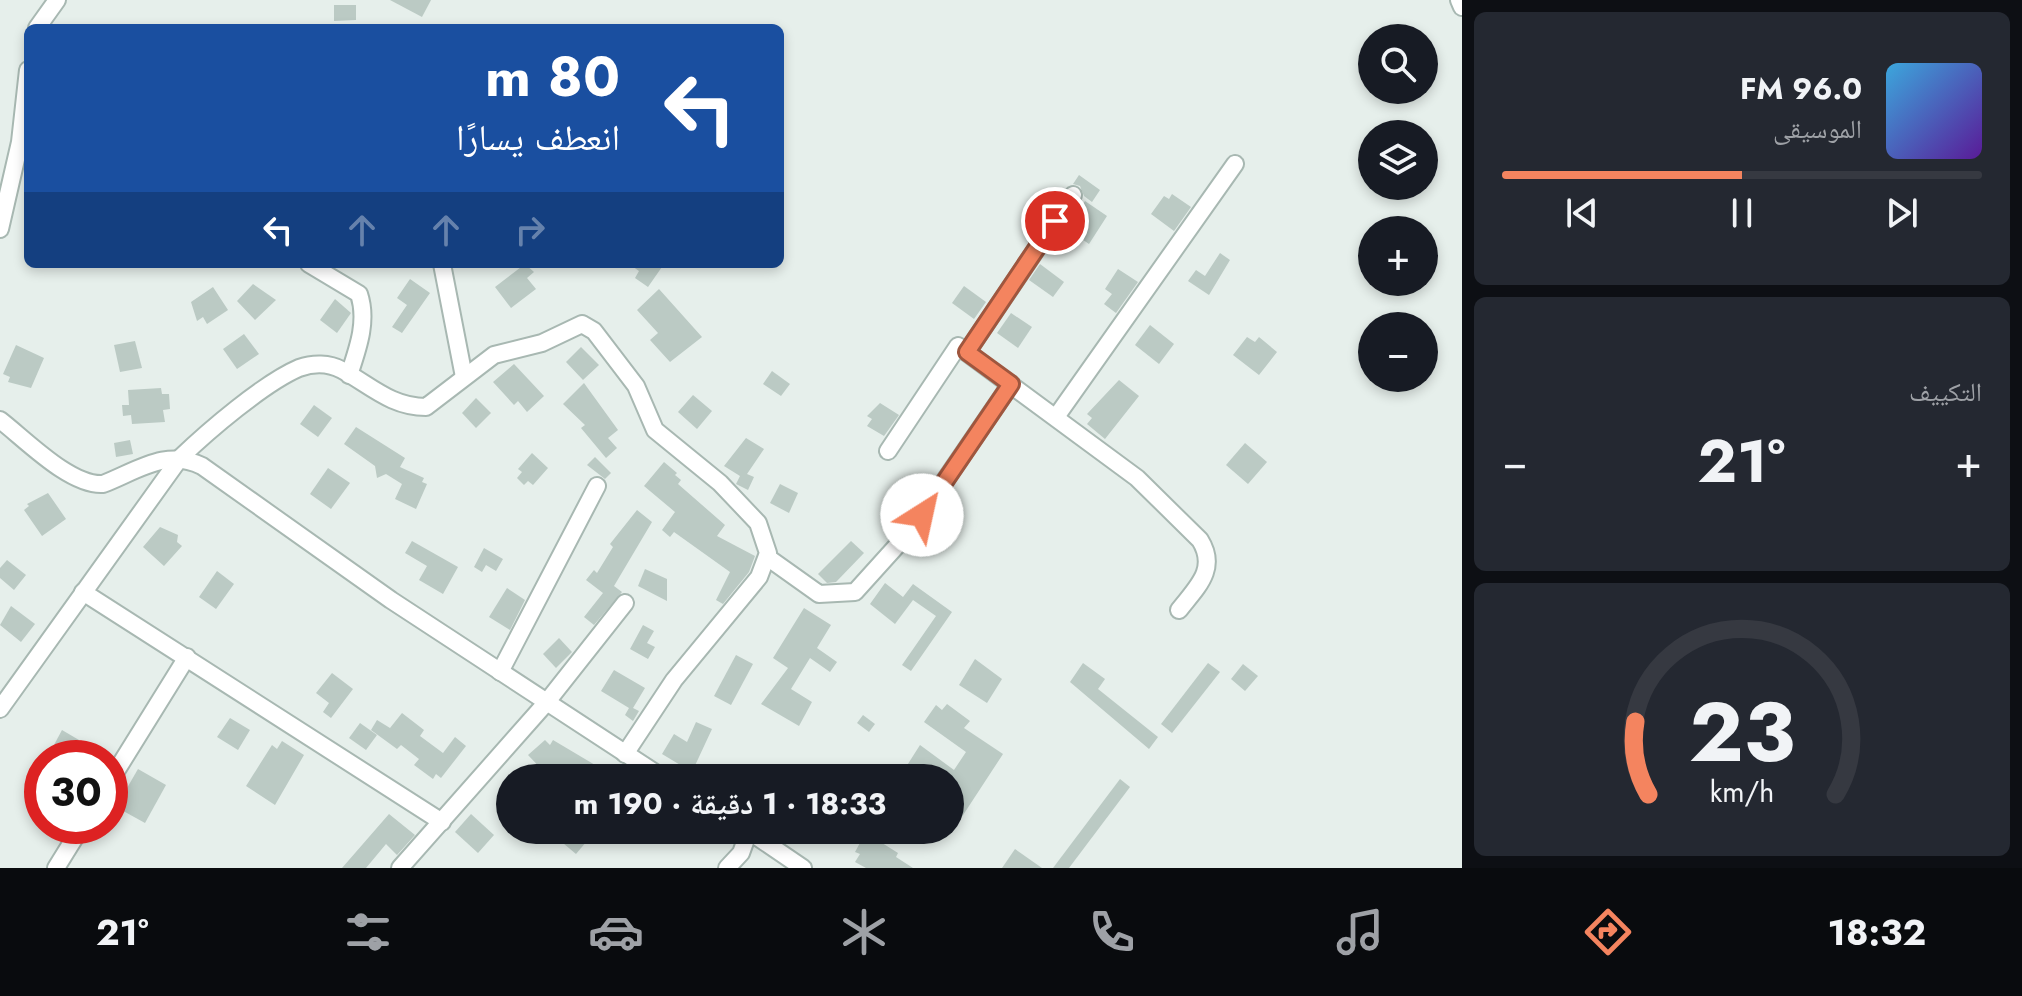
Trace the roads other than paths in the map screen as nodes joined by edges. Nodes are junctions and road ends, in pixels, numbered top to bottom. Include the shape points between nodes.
1 (57, 0) edge
2 (1459, 0) edge
3 (1462, 7) edge
4 (40, 24) edge
5 (24, 106) edge
6 (1235, 164) dead end
7 (1073, 195) dead end
8 (0, 229) edge
9 (316, 268) edge
10 (443, 268) edge
11 (967, 352) junction
12 (349, 375) junction
13 (464, 377) junction
14 (1011, 384) junction
15 (1056, 417) junction
16 (0, 420) edge
17 (888, 451) dead end
18 (180, 458) junction
19 (597, 486) dead end
20 (767, 557) junction
21 (83, 592) junction
22 (625, 603) dead end
23 (1179, 610) dead end
24 (187, 657) junction
25 (500, 672) junction
26 (546, 703) junction
27 (0, 709) edge
28 (128, 752) edge
29 (625, 754) junction
30 (641, 764) edge
31 (442, 822) junction
32 (71, 844) edge
33 (744, 844) edge
34 (768, 844) edge
35 (56, 868) edge
36 (400, 868) edge
37 (727, 868) edge
38 (803, 868) edge

1 - 4 street
2 - 3 street
5 - 8 street
6 - 15 street
7 - 11 street
9 - 12 street via 359,294 364,309
10 - 13 street
11 - 14 street
11 - 17 street via 958,346
12 - 13 street via 388,399 414,407 426,407
12 - 18 street via 332,366 299,369
13 - 20 street via 494,355 542,343 577,324 588,327 636,386 655,430 720,483 758,523
14 - 15 street
14 - 20 street via 911,530 855,592 819,594
15 - 23 street via 1137,478 1200,540 1208,569
16 - 18 street via 92,484
18 - 21 street
18 - 25 street via 221,478
19 - 25 street
20 - 29 street via 744,597 674,680
21 - 24 street
21 - 27 street
22 - 26 street
24 - 28 street
24 - 31 street
25 - 26 street
26 - 29 street
26 - 31 street
29 - 30 street
31 - 36 street
32 - 35 street
33 - 37 street
34 - 38 street

